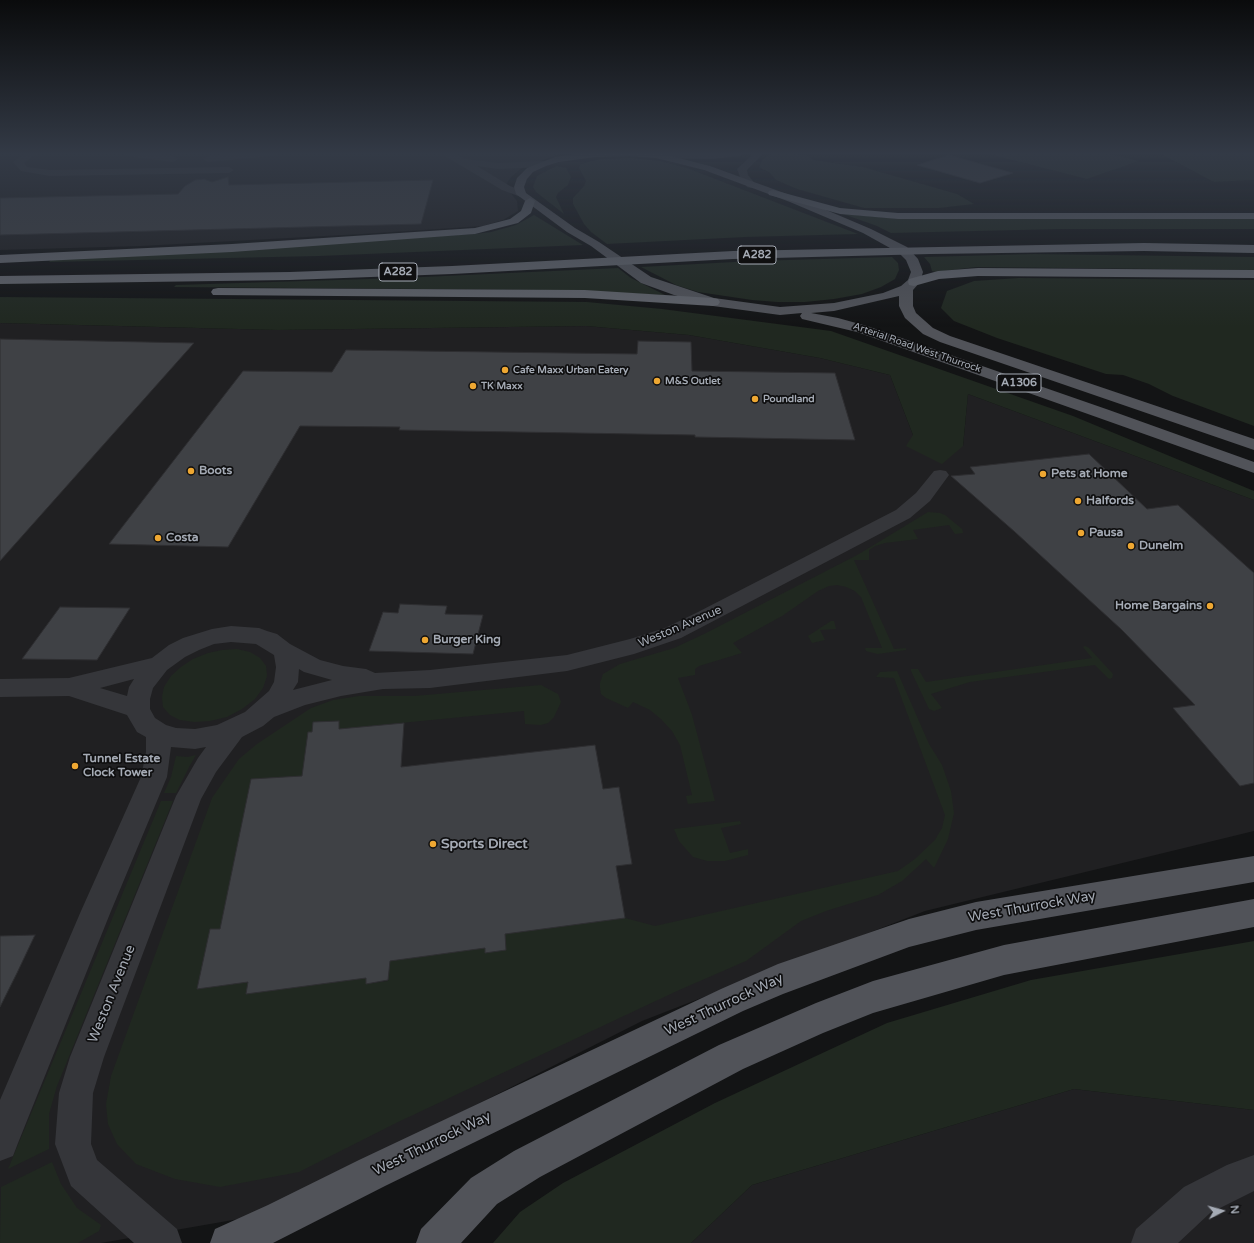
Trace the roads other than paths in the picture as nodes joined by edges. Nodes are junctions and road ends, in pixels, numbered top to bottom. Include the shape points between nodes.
1 (526, 211) edge
2 (544, 211) edge
3 (818, 211) edge
4 (840, 211) edge
5 (1254, 216) edge
6 (1097, 236) dead end
7 (1026, 237) dead end
8 (1215, 237) dead end
9 (1254, 249) edge
10 (0, 259) edge
11 (0, 268) edge
12 (1254, 274) edge
13 (0, 280) edge
14 (910, 285) junction
15 (0, 289) edge
16 (131, 291) dead end
17 (207, 292) dead end
18 (713, 302) junction
19 (780, 311) junction
20 (1254, 444) edge
21 (1254, 468) edge
22 (940, 475) dead end
23 (282, 650) junction
24 (159, 664) junction
25 (383, 680) junction
26 (69, 687) junction
27 (0, 688) edge
28 (138, 709) junction
29 (265, 710) junction
30 (233, 730) junction
31 (158, 733) junction
32 (1254, 869) edge
33 (1254, 913) edge
34 (0, 1143) edge
35 (1254, 1173) edge
36 (163, 1243) edge
37 (229, 1243) edge
38 (435, 1243) edge
39 (1150, 1243) edge

1 - 10 highway via 514,221 475,231 218,249
2 - 18 main road via 646,280
3 - 14 main road, Arterial Road West Thurrock via 867,231 903,250 916,267 917,272
4 - 5 highway via 898,216
6 - 8 highway
7 - 11 highway, A282 via 632,249 302,265
9 - 13 highway, A282 via 1144,247 866,251 290,276
12 - 14 highway via 978,272 938,275
14 - 19 main road via 886,296 852,304
14 - 20 main road, Arterial Road West Thurrock / A1306 via 906,306 910,315 928,331 945,339
15 - 16 highway
17 - 18 highway via 584,294
18 - 19 main road
19 - 21 main road, Arterial Road West Thurrock / A1306 via 862,329
22 - 25 street, Weston Avenue via 923,497 903,514 739,601 654,639 568,663 485,674
23 - 24 street via 259,636 231,634 191,644
23 - 25 street, Weston Avenue via 312,666 344,675
23 - 29 street via 287,659 286,682 278,697
24 - 26 street
24 - 28 street via 141,687
25 - 29 street, Weston Avenue via 301,697
26 - 27 street
26 - 28 street
28 - 31 street via 146,725
29 - 30 street
30 - 31 street via 195,739 176,738
30 - 36 street, Weston Avenue via 207,764 189,796 87,1057 76,1093 73,1144 84,1173
31 - 34 street via 159,752 154,777
32 - 37 main road, West Thurrock Way via 976,916 909,933 778,980
33 - 38 main road via 1004,960 873,997 816,1019 731,1057 527,1164 484,1191
35 - 39 street via 1197,1200

